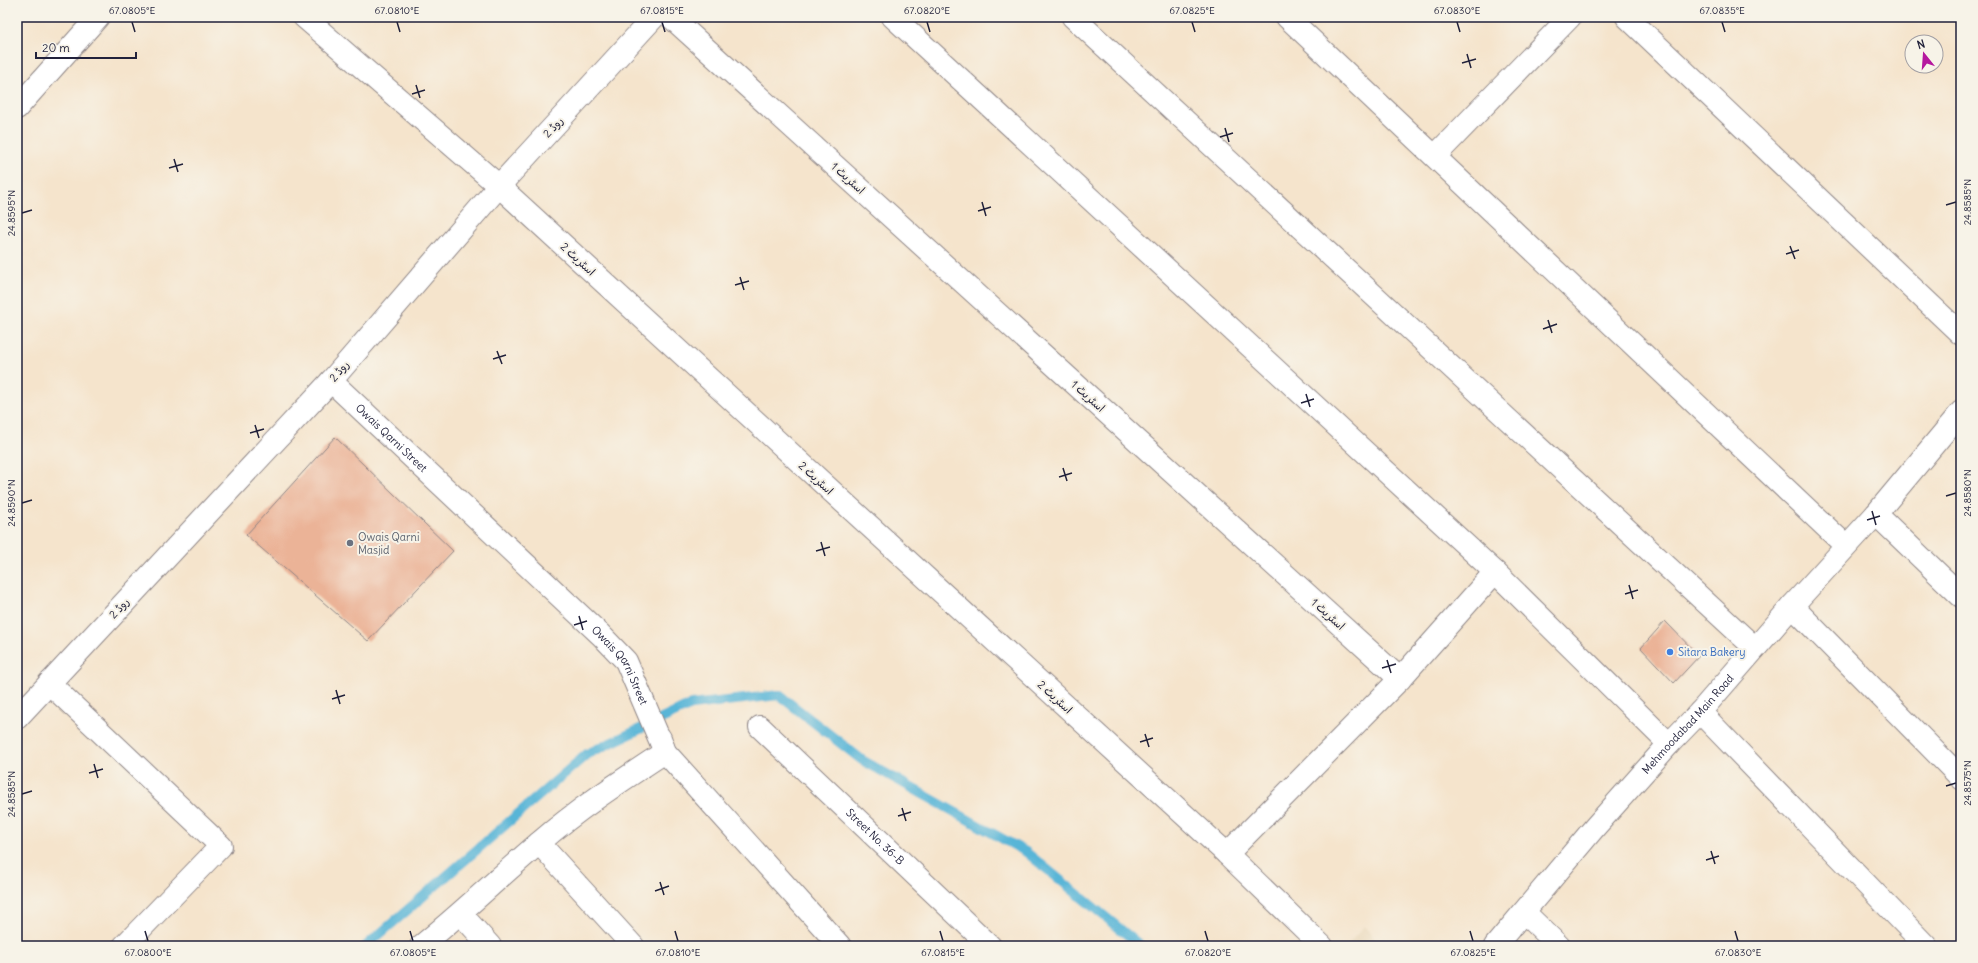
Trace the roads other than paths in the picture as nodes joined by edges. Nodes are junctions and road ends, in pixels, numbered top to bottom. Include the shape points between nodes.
1 (98, 17) edge
2 (304, 17) edge
3 (654, 17) edge
4 (671, 17) edge
5 (893, 17) edge
6 (1073, 17) edge
7 (1287, 17) edge
8 (1570, 17) edge
9 (1627, 17) edge
10 (17, 108) edge
11 (1435, 156) junction
12 (499, 186) junction
13 (1961, 334) edge
14 (331, 381) junction
15 (1961, 412) edge
16 (1876, 514) junction
17 (1845, 545) junction
18 (1495, 572) junction
19 (1961, 596) edge
20 (1792, 606) junction
21 (1755, 648) junction
22 (1400, 679) junction
23 (49, 683) junction
24 (1700, 712) junction
25 (17, 718) edge
26 (760, 727) dead end
27 (658, 728) dead end
28 (1669, 744) junction
29 (665, 752) junction
30 (1961, 778) edge
31 (539, 843) junction
32 (1227, 854) junction
33 (1524, 912) junction
34 (461, 914) junction
35 (124, 946) edge
36 (421, 946) edge
37 (490, 946) edge
38 (633, 946) edge
39 (840, 946) edge
40 (990, 946) edge
41 (1322, 946) edge
42 (1495, 946) edge
43 (1559, 946) edge
44 (1926, 946) edge

1 - 10 street
2 - 12 street, اسٹریٹ 2
3 - 12 street, روڈ 2
4 - 22 street, اسٹریٹ 1
5 - 18 street
6 - 21 street
7 - 11 street
8 - 11 street
9 - 13 street
11 - 17 street
12 - 14 street, روڈ 2
12 - 32 street, اسٹریٹ 2
14 - 23 street, روڈ 2
14 - 29 street, Owais Qarni Street via 617,651 626,661
15 - 16 street, Mehmoodabad Main Road
16 - 17 street, Mehmoodabad Main Road
16 - 19 street
17 - 20 street, Mehmoodabad Main Road
18 - 22 street
18 - 28 street
20 - 21 street, Mehmoodabad Main Road
20 - 30 street
21 - 24 street, Mehmoodabad Main Road
22 - 32 street
23 - 25 street, روڈ 2
23 - 35 street via 221,846
24 - 28 street, Mehmoodabad Main Road
24 - 44 street
26 - 40 street, Street No. 36-B
27 - 29 street
28 - 33 street, Mehmoodabad Main Road
29 - 31 street via 601,794
29 - 39 street, Owais Qarni Street
31 - 34 street
31 - 38 street
32 - 41 street, اسٹریٹ 2
33 - 42 street, Mehmoodabad Main Road
33 - 43 street
34 - 36 street
34 - 37 street

